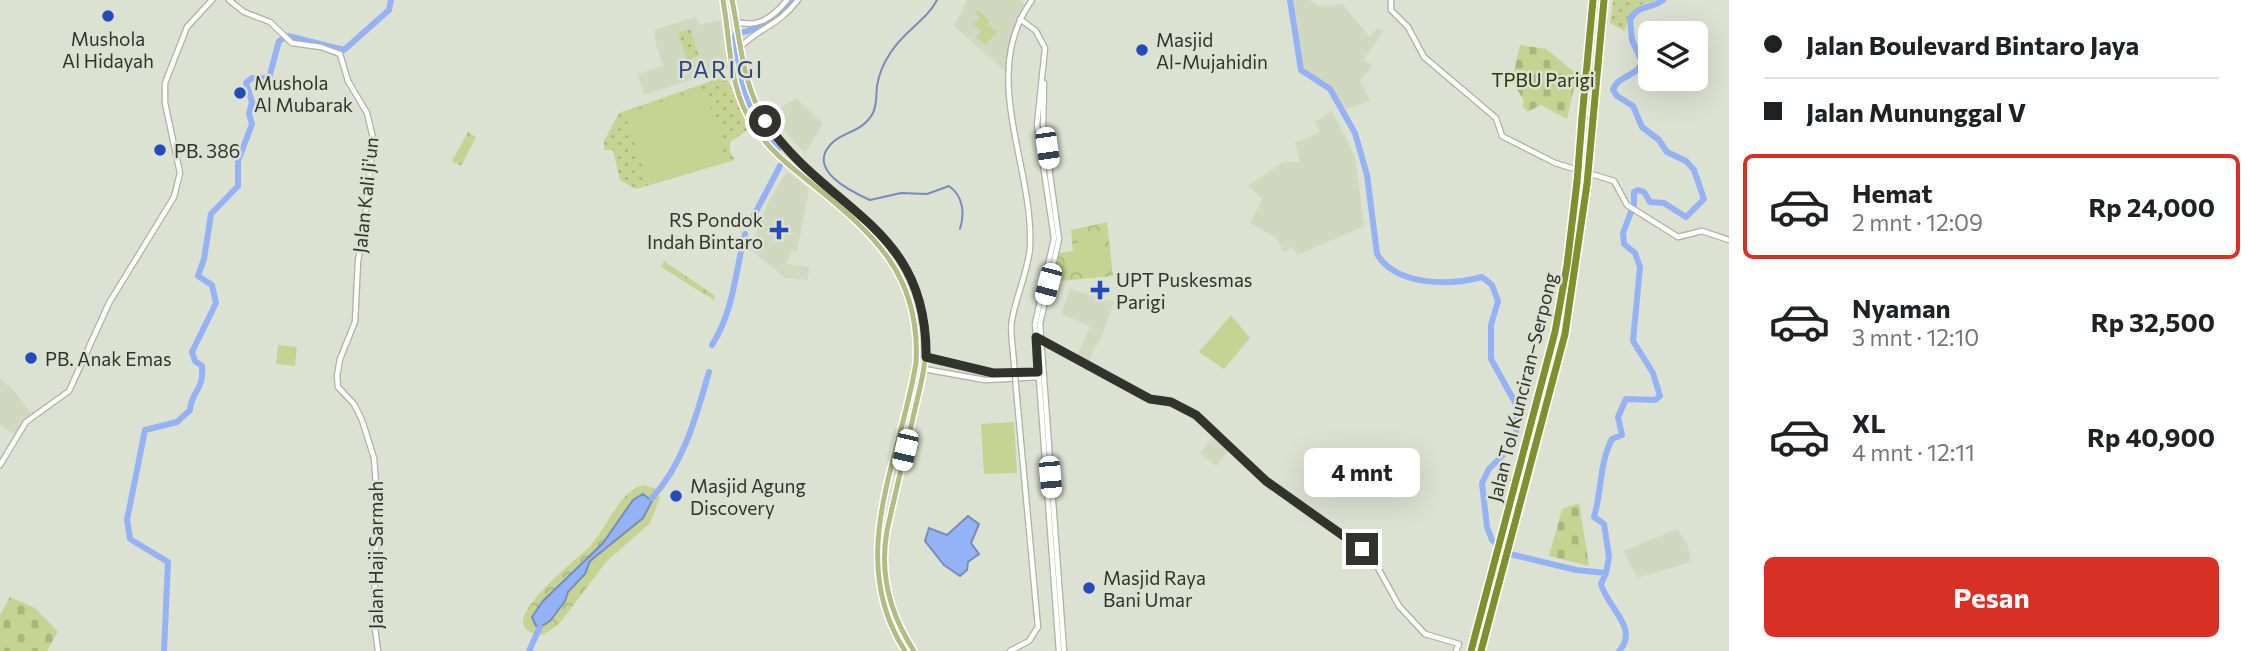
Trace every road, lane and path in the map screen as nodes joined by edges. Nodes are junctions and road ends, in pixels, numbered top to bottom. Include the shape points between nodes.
1 (212, 0) edge
2 (229, 0) edge
3 (723, 0) edge
4 (732, 0) edge
5 (787, 0) edge
6 (799, 0) edge
7 (1032, 0) edge
8 (1391, 0) edge
9 (1593, 0) edge
10 (1604, 0) edge
11 (1024, 13) junction
12 (1020, 19) junction
13 (1029, 24) junction
14 (737, 25) junction
15 (749, 26) junction
16 (752, 35) junction
17 (740, 48) junction
18 (783, 144) junction
19 (775, 153) junction
20 (1729, 240) edge
21 (893, 247) junction
22 (885, 252) junction
23 (1038, 338) junction
24 (926, 357) junction
25 (924, 369) junction
26 (1041, 374) junction
27 (374, 458) joint
28 (0, 465) edge
29 (1057, 594) junction
30 (378, 651) edge
31 (905, 651) edge
32 (914, 651) edge
33 (1010, 651) edge
34 (1059, 651) edge
35 (1065, 651) edge
36 (1456, 651) edge
37 (1471, 651) edge
38 (1481, 651) edge

1 - 28 street via 187,27 165,83 180,173 174,197 108,303 69,391 26,422
2 - 27 street, Jalan Kali Ji'un via 270,22 290,42 340,54 372,128 355,322 337,376 338,387 362,420
3 - 19 main road via 731,68 740,99 754,128
4 - 14 main road
5 - 15 street via 772,16
6 - 16 street via 778,23
7 - 11 street
8 - 20 street via 1393,12 1408,27 1424,57 1496,118 1501,135 1555,163 1614,181 1627,205 1678,237 1700,231
9 - 37 highway, Jalan Tol Kunciran–Serpong, bridge via 1577,182 1555,332
10 - 38 highway, Jalan Tol Kunciran–Serpong, bridge via 1587,184 1565,334
11 - 12 street
11 - 13 street
12 - 13 street
12 - 33 street, bridge via 1007,71 1030,248 1011,323 1038,627 1029,641
13 - 23 street via 1045,46 1043,125 1059,239
14 - 15 street
14 - 17 main road
15 - 16 street
16 - 17 street
17 - 18 main road via 750,92
18 - 19 main road
18 - 21 main road
19 - 22 main road via 862,226
21 - 22 main road
21 - 24 main road via 916,291 925,325
22 - 31 main road via 910,301 917,337 915,371 876,549 883,608
23 - 26 street
23 - 36 street via 1150,399 1171,402 1202,419 1266,481 1362,549 1406,614 1425,634 1459,644
24 - 25 main road
24 - 26 street via 993,373
25 - 26 street via 985,380
25 - 32 main road via 884,558 892,607
26 - 29 street
27 - 30 street, Jalan Haji Sarmah
29 - 34 street
29 - 35 street

